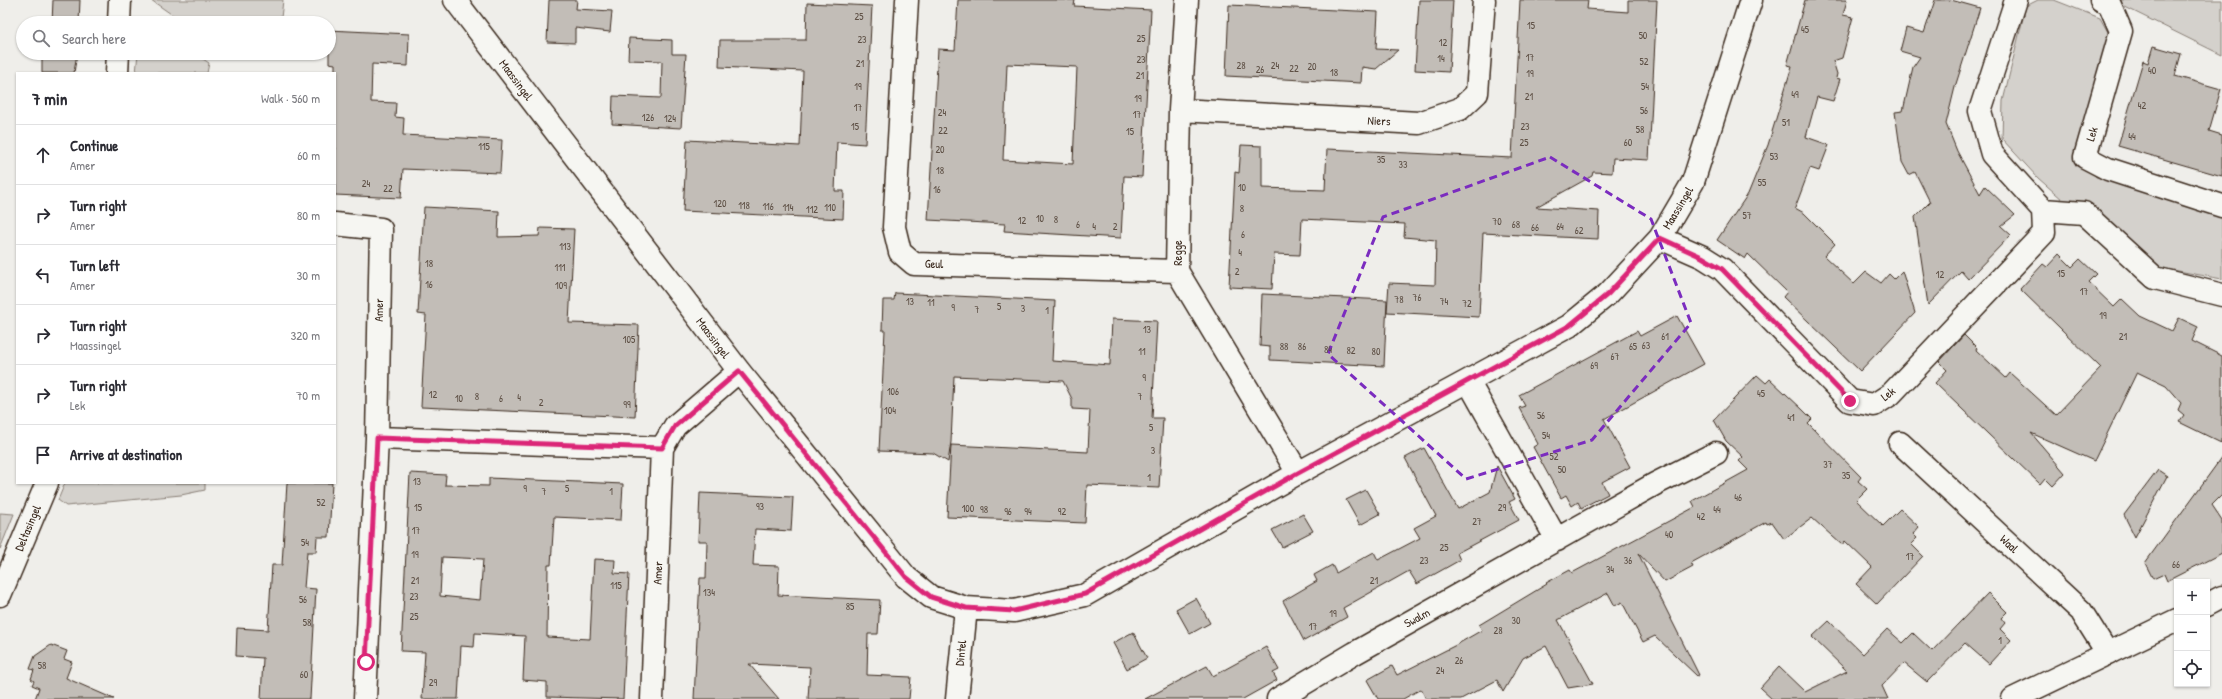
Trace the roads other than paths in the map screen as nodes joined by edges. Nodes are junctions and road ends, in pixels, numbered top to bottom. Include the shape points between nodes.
1 (120, 0) edge
2 (455, 0) edge
3 (907, 0) edge
4 (1187, 0) edge
5 (1484, 0) edge
6 (1751, 0) edge
7 (2016, 0) edge
8 (2101, 0) edge
9 (119, 16) edge
10 (118, 60) edge
11 (117, 72) edge
12 (1180, 110) junction
13 (2222, 206) edge
14 (2043, 210) junction
15 (336, 224) edge
16 (1660, 238) junction
17 (1177, 271) junction
18 (2222, 295) edge
19 (739, 371) junction
20 (1468, 380) junction
21 (377, 438) junction
22 (1900, 443) dead end
23 (662, 448) junction
24 (1716, 453) dead end
25 (1298, 473) junction
26 (47, 484) edge
27 (1557, 540) junction
28 (0, 595) edge
29 (966, 608) junction
30 (2174, 621) edge
31 (2108, 654) junction
32 (365, 699) edge
33 (652, 699) edge
34 (956, 699) edge
35 (1278, 699) edge
36 (2013, 699) edge

1 - 9 street
2 - 19 street, Maassingel
3 - 17 street, Geul via 894,226 900,252 914,264
4 - 12 street, Regge
5 - 12 street, Niers via 1477,93 1460,110 1419,123
6 - 16 street, Maassingel via 1693,182
7 - 14 street via 1980,111 1992,154
8 - 13 street, Lek via 2109,2 2122,31 2085,157 2108,169
10 - 11 street
12 - 17 street, Regge
14 - 16 street, Lek via 2044,233 1891,394 1874,405 1850,401 1722,269
14 - 18 street via 2084,213 2155,278
15 - 21 street, Amer via 381,229
16 - 20 street, Maassingel via 1608,294 1569,326
17 - 25 street, Regge
19 - 23 street, Amer via 675,426
19 - 29 street, Maassingel via 906,577 931,597
20 - 25 street, Maassingel
20 - 27 street
21 - 23 street
21 - 32 street, Amer
22 - 31 street, Waal via 2081,612
23 - 33 street, Amer
24 - 27 street, Swalm via 1655,484
25 - 29 street, Maassingel via 1085,594 1014,611
26 - 28 street, Deltasingel
27 - 35 street, Swalm
29 - 34 street, Dintel
30 - 31 street
31 - 36 street

